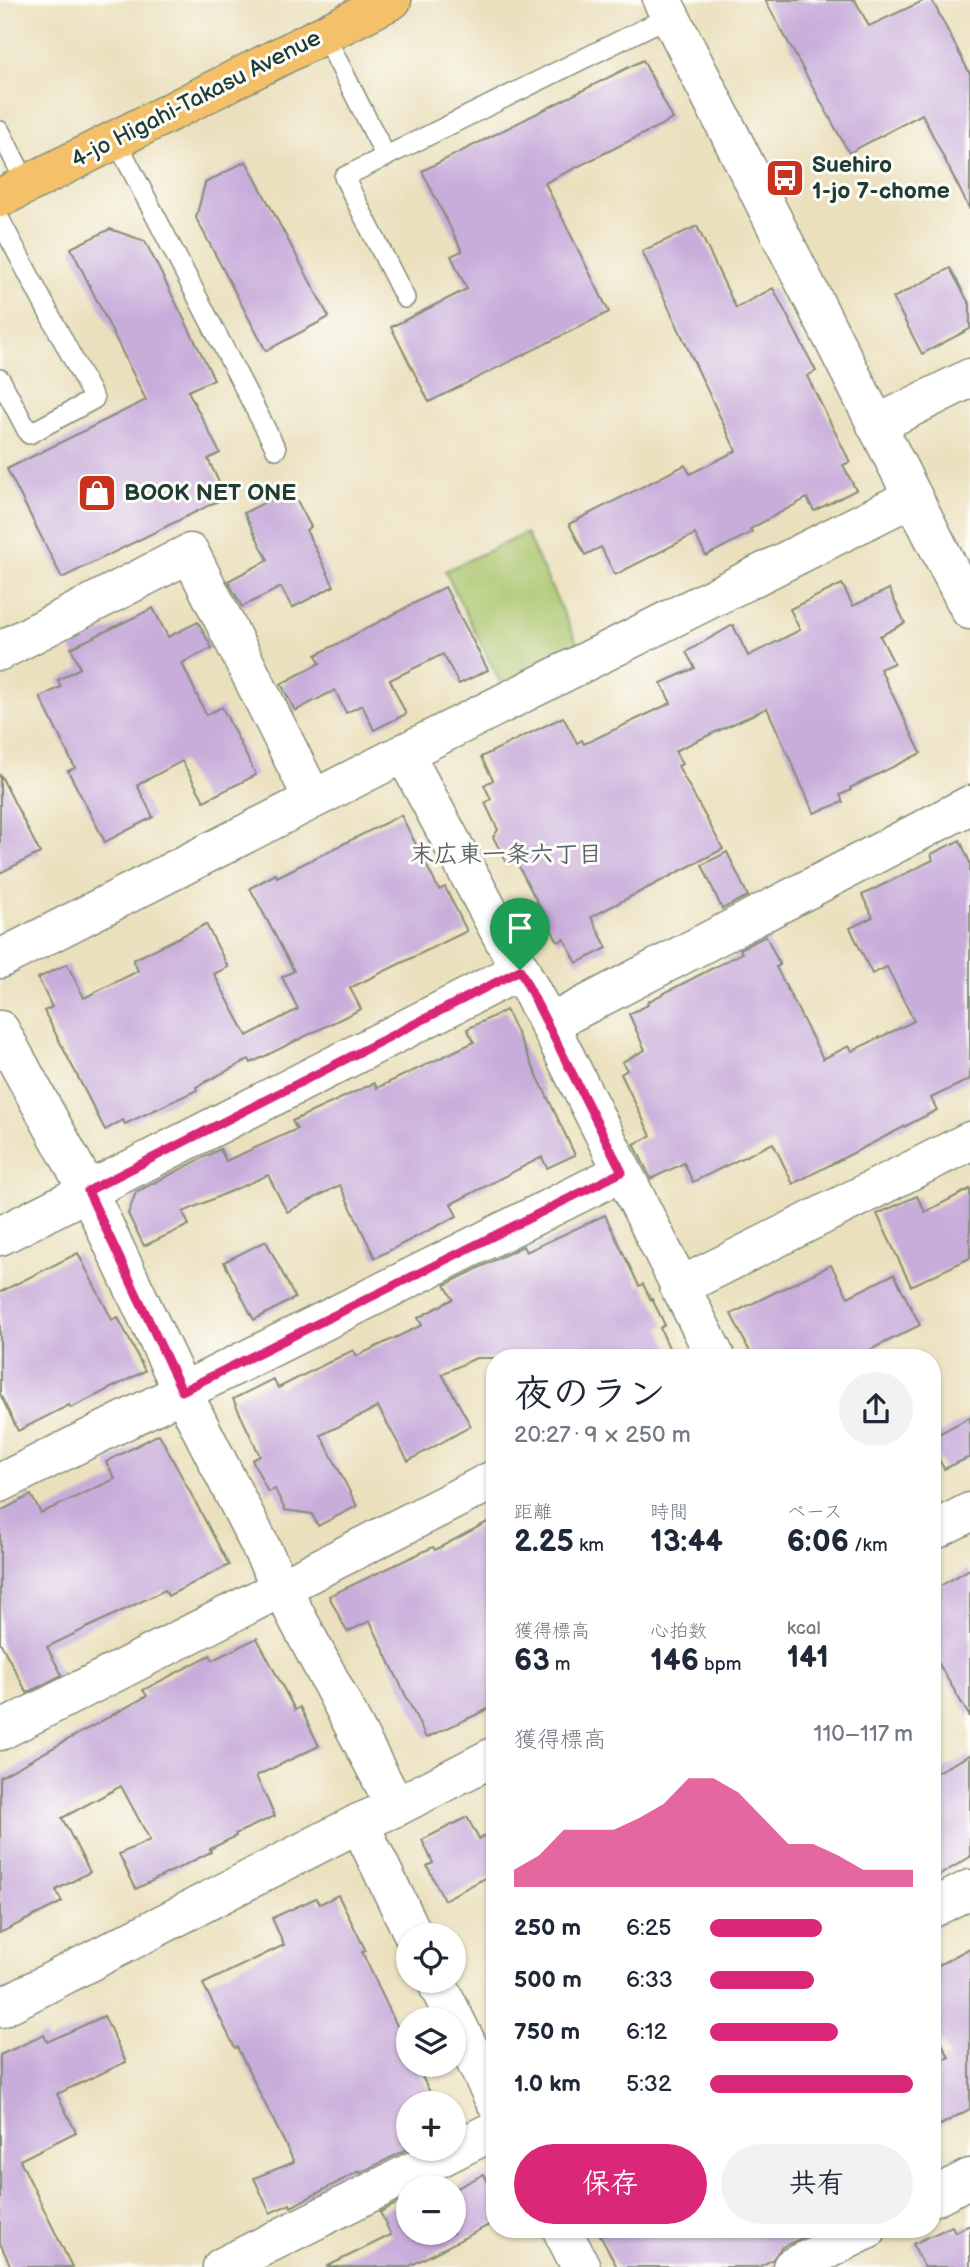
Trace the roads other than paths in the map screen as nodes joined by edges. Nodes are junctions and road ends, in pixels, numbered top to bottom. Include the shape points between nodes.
1 (392, 0) edge
2 (666, 8) edge
3 (324, 34) junction
4 (0, 131) edge
5 (116, 140) junction
6 (386, 156) junction
7 (13, 192) edge
8 (0, 220) edge
9 (405, 298) dead end
10 (970, 378) edge
11 (0, 379) edge
12 (876, 425) junction
13 (276, 449) dead end
14 (913, 497) junction
15 (970, 610) edge
16 (0, 651) edge
17 (404, 753) junction
18 (313, 800) junction
19 (970, 805) edge
20 (0, 959) edge
21 (520, 970) junction
22 (549, 1024) junction
23 (0, 1030) edge
24 (970, 1141) edge
25 (622, 1172) junction
26 (88, 1191) junction
27 (0, 1236) edge
28 (679, 1287) junction
29 (711, 1349) edge
30 (182, 1391) junction
31 (0, 1483) edge
32 (486, 1484) edge
33 (970, 1512) edge
34 (941, 1527) edge
35 (281, 1587) junction
36 (0, 1731) edge
37 (486, 1761) edge
38 (397, 1807) junction
39 (359, 1823) junction
40 (970, 1889) edge
41 (941, 1904) edge
42 (408, 1923) edge
43 (442, 1993) edge
44 (0, 2008) edge
45 (486, 2083) edge
46 (486, 2135) edge
47 (970, 2178) edge
48 (941, 2193) edge
49 (566, 2238) edge
50 (851, 2238) edge
51 (222, 2267) edge
52 (581, 2267) edge
53 (792, 2267) edge

1 - 3 highway, 4-jo Higahi-Takasu Avenue
2 - 6 lane
2 - 12 street
3 - 5 highway, 4-jo Higahi-Takasu Avenue
3 - 6 lane
4 - 7 lane
5 - 7 highway, 4-jo Higahi-Takasu Avenue
5 - 13 lane
6 - 9 lane via 344,177
8 - 11 lane via 94,399 29,433
10 - 12 street
12 - 14 street
14 - 15 street
14 - 17 street
16 - 18 street via 190,553
17 - 18 street
17 - 21 street
18 - 20 street
19 - 22 street
21 - 22 street
21 - 26 street
22 - 25 street
23 - 26 street
24 - 28 street
25 - 28 street
25 - 30 street
26 - 27 street
26 - 30 street
28 - 29 street
30 - 31 street
30 - 35 street
32 - 35 street
33 - 34 street
35 - 36 street
35 - 38 street
37 - 38 street
38 - 39 street
39 - 42 street
39 - 44 street
40 - 41 street
43 - 45 street
46 - 51 street
47 - 48 street
49 - 52 street
50 - 53 street

